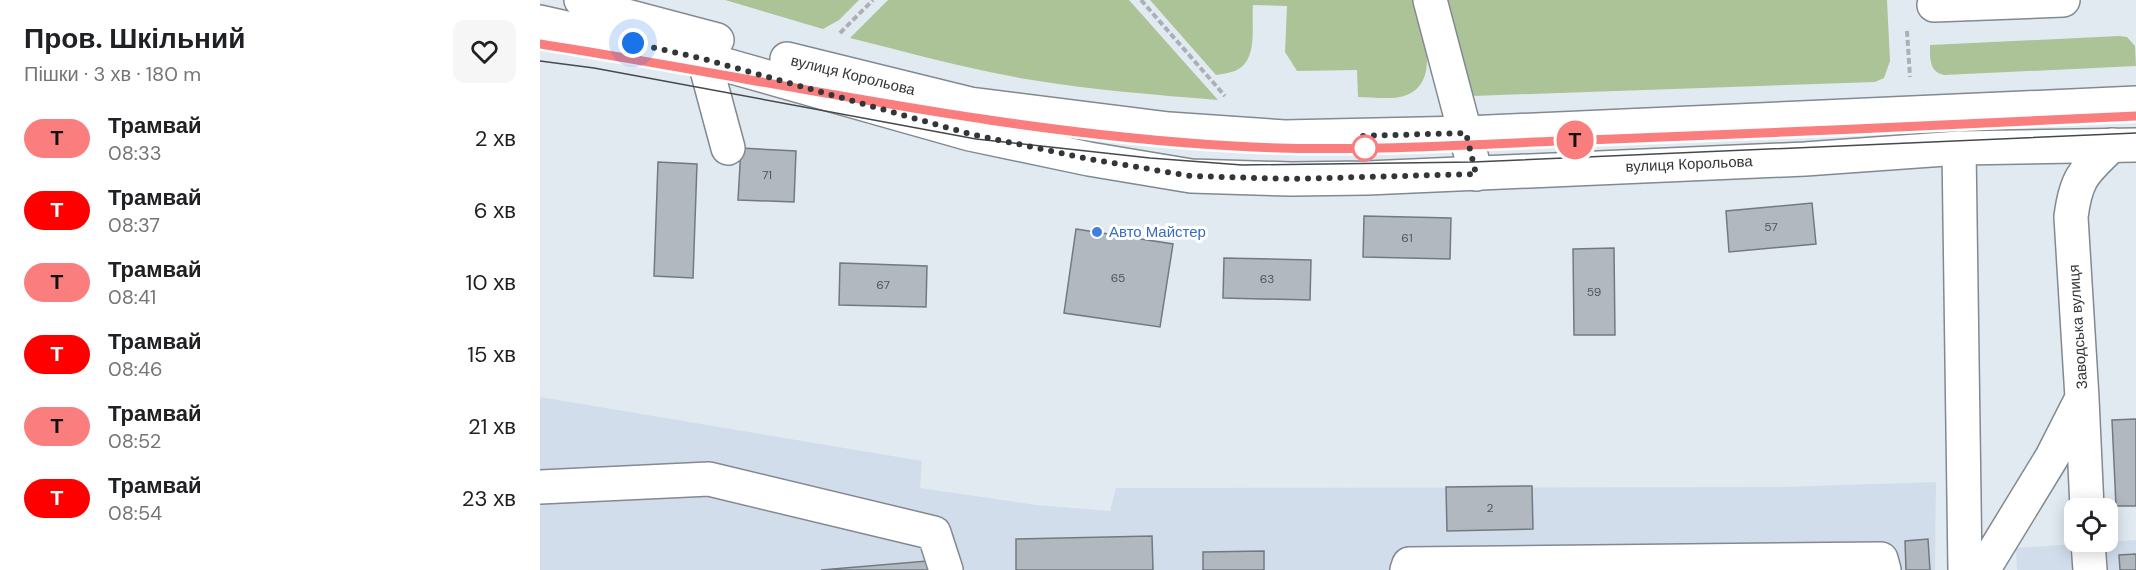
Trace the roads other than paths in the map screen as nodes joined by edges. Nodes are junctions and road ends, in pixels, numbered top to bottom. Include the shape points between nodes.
1 (1430, 0) edge
2 (2062, 0) edge
3 (591, 3) edge
4 (1934, 5) dead end
5 (540, 22) edge
6 (704, 59) junction
7 (2136, 103) edge
8 (1466, 133) junction
9 (2124, 145) edge
10 (728, 148) dead end
11 (1959, 148) junction
12 (1476, 174) junction
13 (2082, 398) junction
14 (540, 487) edge
15 (2087, 498) edge
16 (2089, 552) edge
17 (946, 570) edge
18 (1407, 570) edge
19 (1884, 570) edge
20 (1965, 570) edge
21 (1983, 570) edge
22 (2090, 570) edge

1 - 8 main road
2 - 4 main road
3 - 6 main road
3 - 8 main road, вулиця Корольова via 860,78 992,107 1169,129 1285,137
5 - 6 main road, вулиця Корольова
6 - 10 main road
6 - 12 main road, вулиця Корольова via 970,134 1191,176 1291,179
7 - 8 main road, вулиця Корольова
8 - 12 main road
9 - 11 main road, вулиця Корольова
9 - 13 main road, Заводська вулиця via 2085,171 2074,194 2071,217
11 - 12 main road, вулиця Корольова
11 - 20 main road
13 - 15 main road
13 - 21 main road, Заводська вулиця via 2052,457
14 - 17 main road via 709,479 934,534
16 - 22 main road
18 - 19 main road via 1409,564 1881,559

